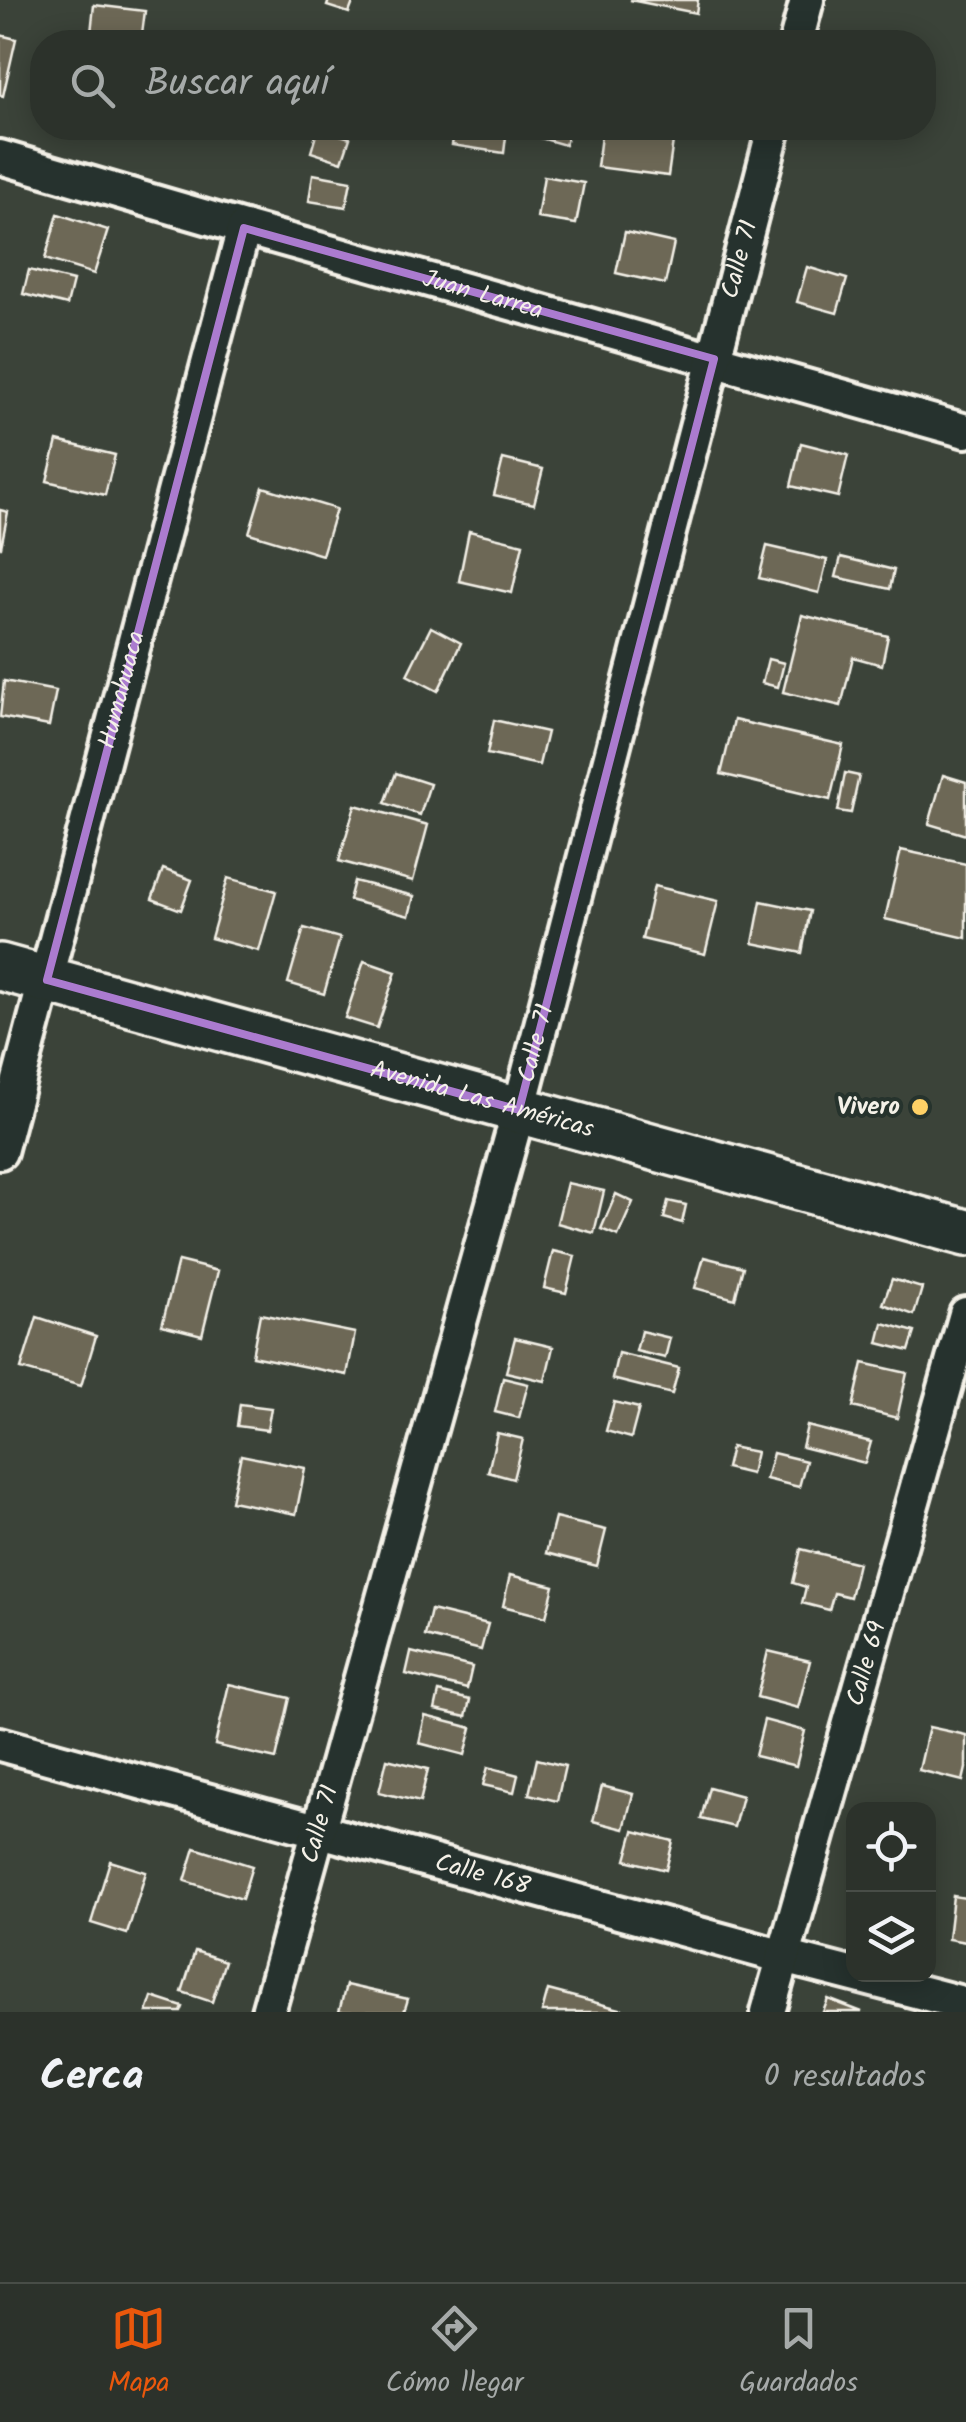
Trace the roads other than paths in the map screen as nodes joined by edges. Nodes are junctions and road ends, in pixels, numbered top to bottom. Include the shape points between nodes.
1 (807, 0) edge
2 (799, 30) edge
3 (771, 140) edge
4 (0, 157) edge
5 (244, 228) junction
6 (714, 359) junction
7 (966, 432) edge
8 (0, 967) edge
9 (47, 980) junction
10 (519, 1110) junction
11 (0, 1152) edge
12 (966, 1232) edge
13 (966, 1314) edge
14 (0, 1744) edge
15 (319, 1830) junction
16 (784, 1957) junction
17 (966, 2004) edge
18 (268, 2012) edge
19 (768, 2012) edge

1 - 2 street
3 - 6 street, Calle 71
4 - 5 street, Juan Larrea
5 - 6 street, Juan Larrea
5 - 9 street, Humahuaca
6 - 7 street, Juan Larrea
6 - 10 street, Calle 71
8 - 9 main road, Avenida Las Américas
9 - 10 main road, Avenida Las Américas
9 - 11 street, Humahuaca
10 - 12 main road, Avenida Las Américas
10 - 15 street, Calle 71
13 - 16 street, Calle 69
14 - 15 street, Calle 168
15 - 16 street, Calle 168
15 - 18 street, Calle 71
16 - 17 street, Calle 168
16 - 19 street, Calle 69

